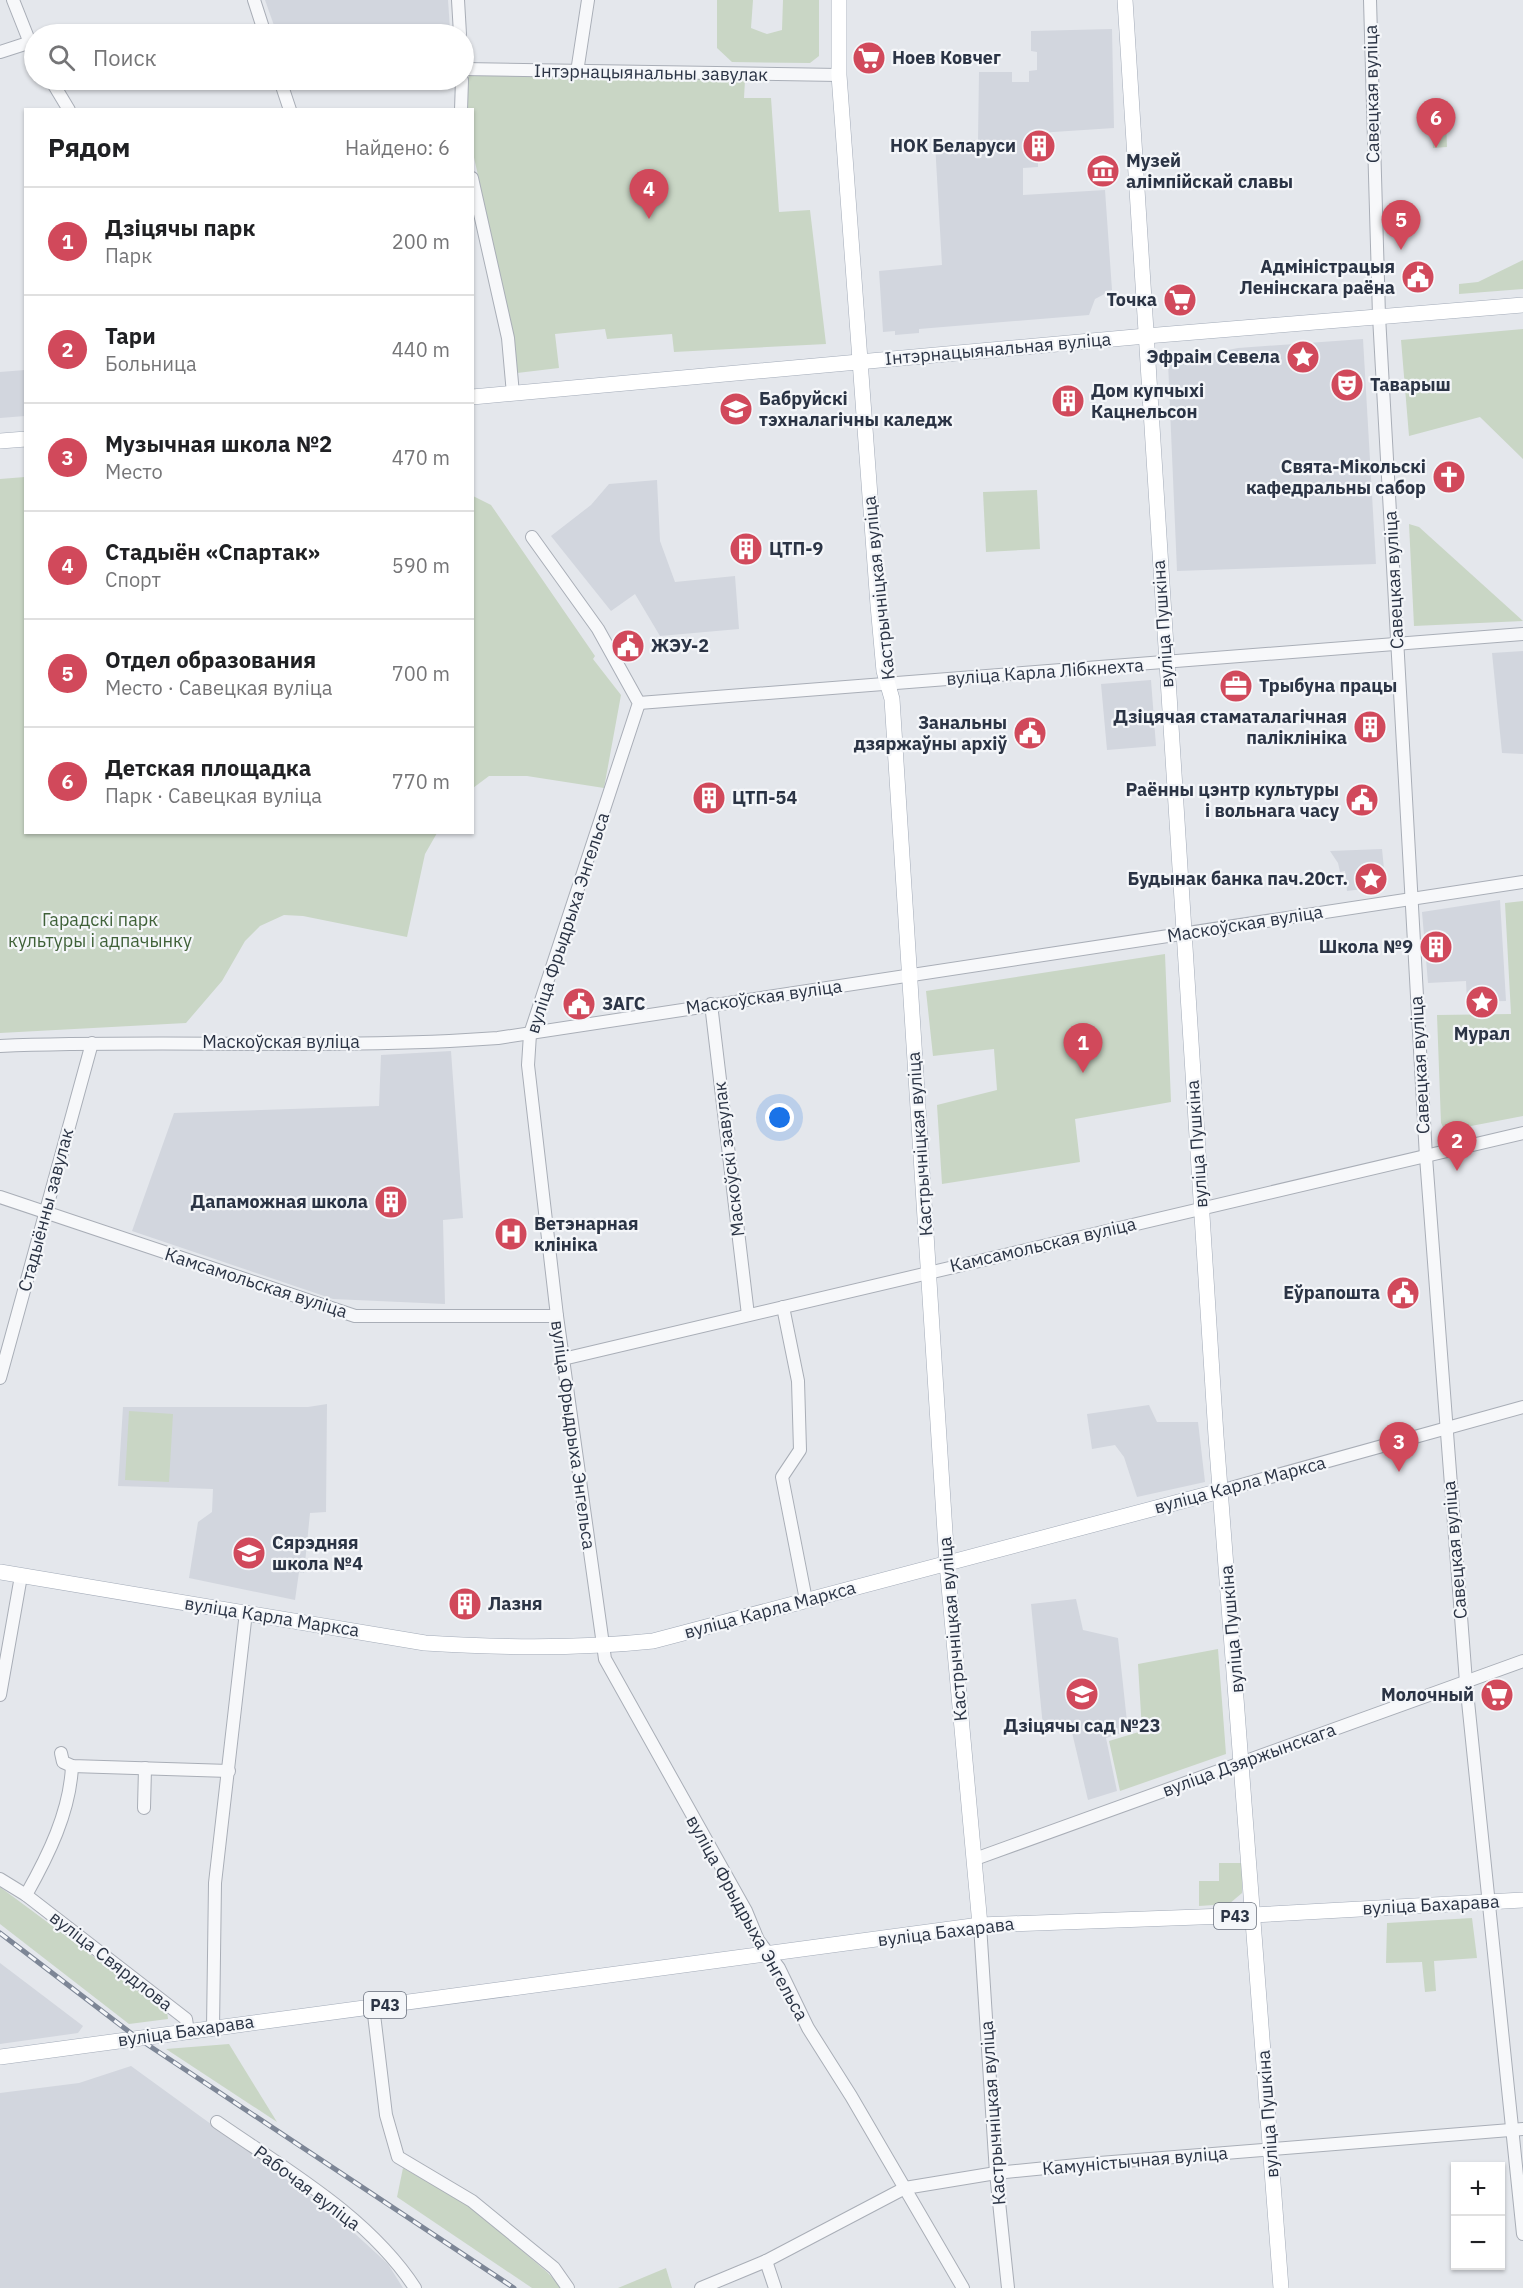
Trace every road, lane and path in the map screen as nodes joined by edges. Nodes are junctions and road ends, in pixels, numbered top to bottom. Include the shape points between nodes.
1 (13, 0) edge
2 (254, 0) edge
3 (458, 0) edge
4 (588, 0) edge
5 (839, 0) edge
6 (1125, 0) edge
7 (1370, 0) edge
8 (262, 24) edge
9 (459, 24) edge
10 (24, 29) edge
11 (24, 49) edge
12 (0, 52) edge
13 (474, 69) edge
14 (578, 72) junction
15 (839, 75) junction
16 (57, 90) edge
17 (283, 90) edge
18 (462, 90) edge
19 (68, 108) edge
20 (289, 108) edge
21 (461, 108) edge
22 (474, 187) edge
23 (1523, 305) edge
24 (1379, 316) junction
25 (1146, 336) junction
26 (859, 362) junction
27 (513, 394) junction
28 (474, 397) edge
29 (24, 439) edge
30 (0, 441) edge
31 (532, 537) dead end
32 (1523, 634) edge
33 (1397, 645) junction
34 (1166, 663) junction
35 (889, 684) junction
36 (639, 703) junction
37 (1523, 882) edge
38 (1410, 899) junction
39 (1184, 934) junction
40 (908, 976) junction
41 (711, 1004) junction
42 (530, 1034) junction
43 (92, 1043) junction
44 (0, 1046) edge
45 (1523, 1133) edge
46 (1425, 1157) junction
47 (0, 1197) edge
48 (1202, 1209) junction
49 (46, 1213) junction
50 (928, 1272) junction
51 (783, 1307) junction
52 (748, 1315) junction
53 (557, 1316) junction
54 (563, 1359) junction
55 (0, 1377) edge
56 (1523, 1407) edge
57 (1444, 1428) junction
58 (1220, 1491) junction
59 (947, 1564) junction
60 (0, 1572) edge
61 (21, 1576) junction
62 (806, 1600) junction
63 (246, 1612) junction
64 (602, 1646) junction
65 (1523, 1661) edge
66 (1466, 1682) junction
67 (0, 1695) edge
68 (61, 1753) dead end
69 (1242, 1762) junction
70 (72, 1766) junction
71 (145, 1768) junction
72 (229, 1771) junction
73 (144, 1808) dead end
74 (975, 1859) junction
75 (0, 1879) edge
76 (26, 1895) junction
77 (1523, 1900) edge
78 (1490, 1902) junction
79 (1253, 1915) junction
80 (980, 1925) junction
81 (771, 1955) junction
82 (373, 2006) junction
83 (213, 2028) junction
84 (188, 2032) junction
85 (0, 2057) edge
86 (216, 2122) dead end
87 (1517, 2129) edge
88 (1271, 2148) junction
89 (996, 2174) junction
90 (905, 2188) junction
91 (1523, 2234) edge
92 (766, 2261) junction
93 (415, 2288) edge
94 (568, 2288) edge
95 (701, 2288) edge
96 (774, 2288) edge
97 (963, 2288) edge
98 (1008, 2288) edge
99 (1281, 2288) edge

1 - 10 street
2 - 8 street
3 - 9 street
4 - 14 street
5 - 15 main road, Кастрычніцкая вуліца
6 - 25 main road, вуліца Пушкіна
7 - 24 street, Савецкая вуліца
11 - 12 street
13 - 14 street, Інтэрнацыянальны завулак
14 - 15 street, Інтэрнацыянальны завулак
15 - 26 main road, Кастрычніцкая вуліца
16 - 19 street
17 - 20 street
18 - 21 street
22 - 27 street via 508,338
23 - 24 main road, Інтэрнацыянальная вуліца
24 - 25 main road, Інтэрнацыянальная вуліца
24 - 33 street, Савецкая вуліца
25 - 26 main road, Інтэрнацыянальная вуліца
25 - 34 main road, вуліца Пушкіна
26 - 27 main road, Інтэрнацыянальная вуліца
26 - 35 main road, Кастрычніцкая вуліца via 884,670
27 - 28 main road, Інтэрнацыянальная вуліца
29 - 30 main road
31 - 36 street via 598,629
32 - 33 street, вуліца Карла Лібкнехта
33 - 34 street, вуліца Карла Лібкнехта
33 - 38 street, Савецкая вуліца
34 - 35 street, вуліца Карла Лібкнехта
34 - 39 main road, вуліца Пушкіна
35 - 36 street, вуліца Карла Лібкнехта
35 - 40 main road, Кастрычніцкая вуліца
36 - 42 street, вуліца Фрыдрыха Энгельса
37 - 38 street, Маскоўская вуліца
38 - 39 street, Маскоўская вуліца
38 - 46 street, Савецкая вуліца
39 - 40 street, Маскоўская вуліца
39 - 48 main road, вуліца Пушкіна
40 - 41 street, Маскоўская вуліца
40 - 50 main road, Кастрычніцкая вуліца
41 - 42 street, Маскоўская вуліца
41 - 52 street, Маскоўскі завулак
42 - 43 street, Маскоўская вуліца via 457,1041
42 - 53 street, вуліца Фрыдрыха Энгельса via 528,1065
43 - 44 street, Маскоўская вуліца
43 - 49 street, Стадыённы завулак
45 - 46 street, Камсамольская вуліца
46 - 48 street, Камсамольская вуліца
46 - 57 street, Савецкая вуліца
47 - 49 street, Камсамольская вуліца
48 - 50 street, Камсамольская вуліца
48 - 58 main road, вуліца Пушкіна
49 - 53 street, Камсамольская вуліца via 355,1316
49 - 55 street, Стадыённы завулак
50 - 51 street, Камсамольская вуліца
50 - 59 main road, Кастрычніцкая вуліца
51 - 52 street, Камсамольская вуліца
51 - 62 street via 798,1381 800,1450 782,1477
52 - 54 street, Камсамольская вуліца
53 - 54 street, вуліца Фрыдрыха Энгельса
54 - 64 street, вуліца Фрыдрыха Энгельса
56 - 57 street, вуліца Карла Маркса
57 - 58 street, вуліца Карла Маркса
57 - 66 street, Савецкая вуліца
58 - 59 main road, вуліца Карла Маркса
58 - 69 main road, вуліца Пушкіна
59 - 62 main road, вуліца Карла Маркса
59 - 74 main road, Кастрычніцкая вуліца
60 - 61 main road, вуліца Карла Маркса
61 - 63 main road, вуліца Карла Маркса
61 - 67 street
62 - 64 main road, вуліца Карла Маркса via 653,1641
63 - 64 main road, вуліца Карла Маркса via 425,1643 496,1648
63 - 72 street
64 - 81 street, вуліца Фрыдрыха Энгельса via 633,1712 746,1911 758,1940
65 - 66 street, вуліца Дзяржынскага
66 - 69 street, вуліца Дзяржынскага
66 - 78 street, Савецкая вуліца
68 - 70 street via 63,1762
69 - 74 street, вуліца Дзяржынскага
69 - 79 main road, вуліца Пушкіна
70 - 71 street
70 - 76 street via 70,1794 42,1866
71 - 72 street
71 - 73 street
72 - 83 street via 215,1882
74 - 80 main road, Кастрычніцкая вуліца
75 - 76 street, вуліца Свярдлова
76 - 84 street, вуліца Свярдлова via 186,2019
77 - 78 main road, вуліца Бахарава / Р43
78 - 79 main road, вуліца Бахарава / Р43
78 - 87 street, Савецкая вуліца
79 - 80 main road, вуліца Бахарава / Р43
79 - 88 main road, вуліца Пушкіна
80 - 81 main road, вуліца Бахарава / Р43
80 - 89 street, Кастрычніцкая вуліца
81 - 82 main road, вуліца Бахарава / Р43
81 - 90 street, вуліца Фрыдрыха Энгельса via 808,2028
82 - 83 main road, вуліца Бахарава / Р43
82 - 94 street via 386,2115 398,2157 472,2201 554,2268
83 - 84 main road, вуліца Бахарава / Р43
84 - 85 main road, вуліца Бахарава / Р43
86 - 93 street, Рабочая вуліца via 326,2198 389,2253
87 - 88 street, Камуністычная вуліца
87 - 91 street, Савецкая вуліца
88 - 89 street, Камуністычная вуліца
88 - 99 main road, вуліца Пушкіна
89 - 90 street, Камуністычная вуліца
89 - 98 street, Кастрычніцкая вуліца
90 - 92 street, Камуністычная вуліца
90 - 97 street, вуліца Фрыдрыха Энгельса
92 - 95 street, Камуністычная вуліца
92 - 96 street

